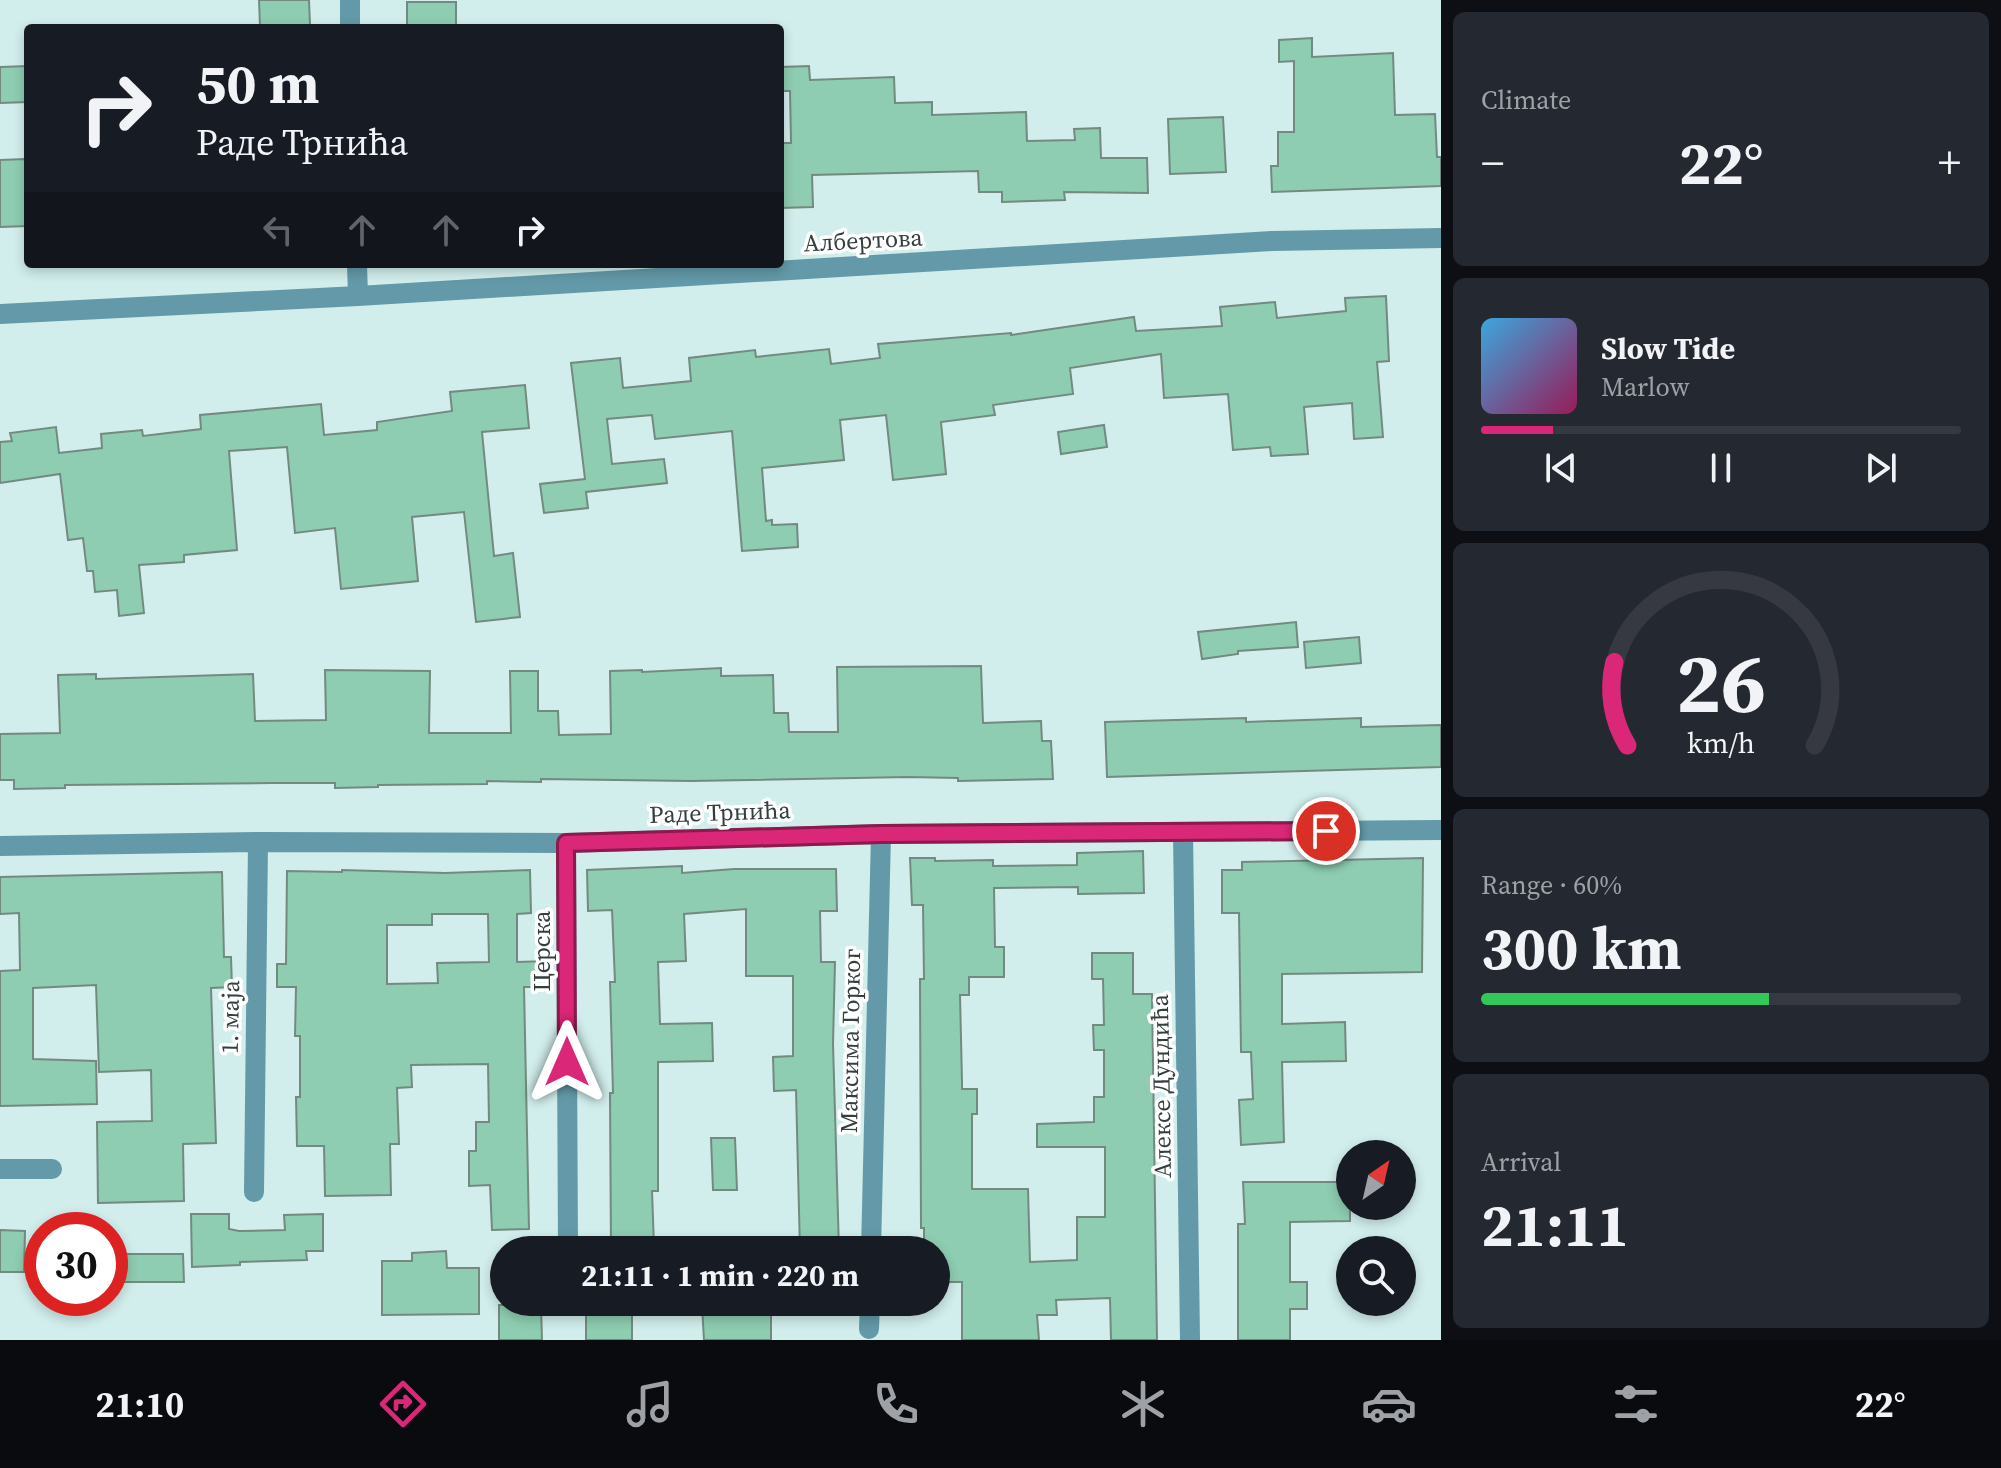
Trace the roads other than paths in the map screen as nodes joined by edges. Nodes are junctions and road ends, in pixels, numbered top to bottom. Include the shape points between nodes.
1 (350, 0) edge
2 (350, 24) edge
3 (1441, 238) edge
4 (357, 268) edge
5 (358, 296) junction
6 (0, 314) edge
7 (1441, 830) edge
8 (1183, 832) junction
9 (881, 834) junction
10 (258, 842) junction
11 (566, 843) junction
12 (0, 846) edge
13 (0, 1169) edge
14 (52, 1169) dead end
15 (254, 1192) dead end
16 (568, 1236) edge
17 (871, 1236) edge
18 (869, 1316) edge
19 (869, 1329) dead end
20 (1190, 1340) edge

1 - 2 street
3 - 5 street, Албертова via 1272,241
4 - 5 street
5 - 6 street, Албертова
7 - 8 street, Раде Трнића
8 - 9 street, Раде Трнића
8 - 20 street, Алексе Дундића
9 - 11 street, Раде Трнића
9 - 17 street, Максима Горког
10 - 11 street, Раде Трнића
10 - 12 street, Раде Трнића
10 - 15 street, 1. маја
11 - 16 street, Церска
13 - 14 street
18 - 19 street

